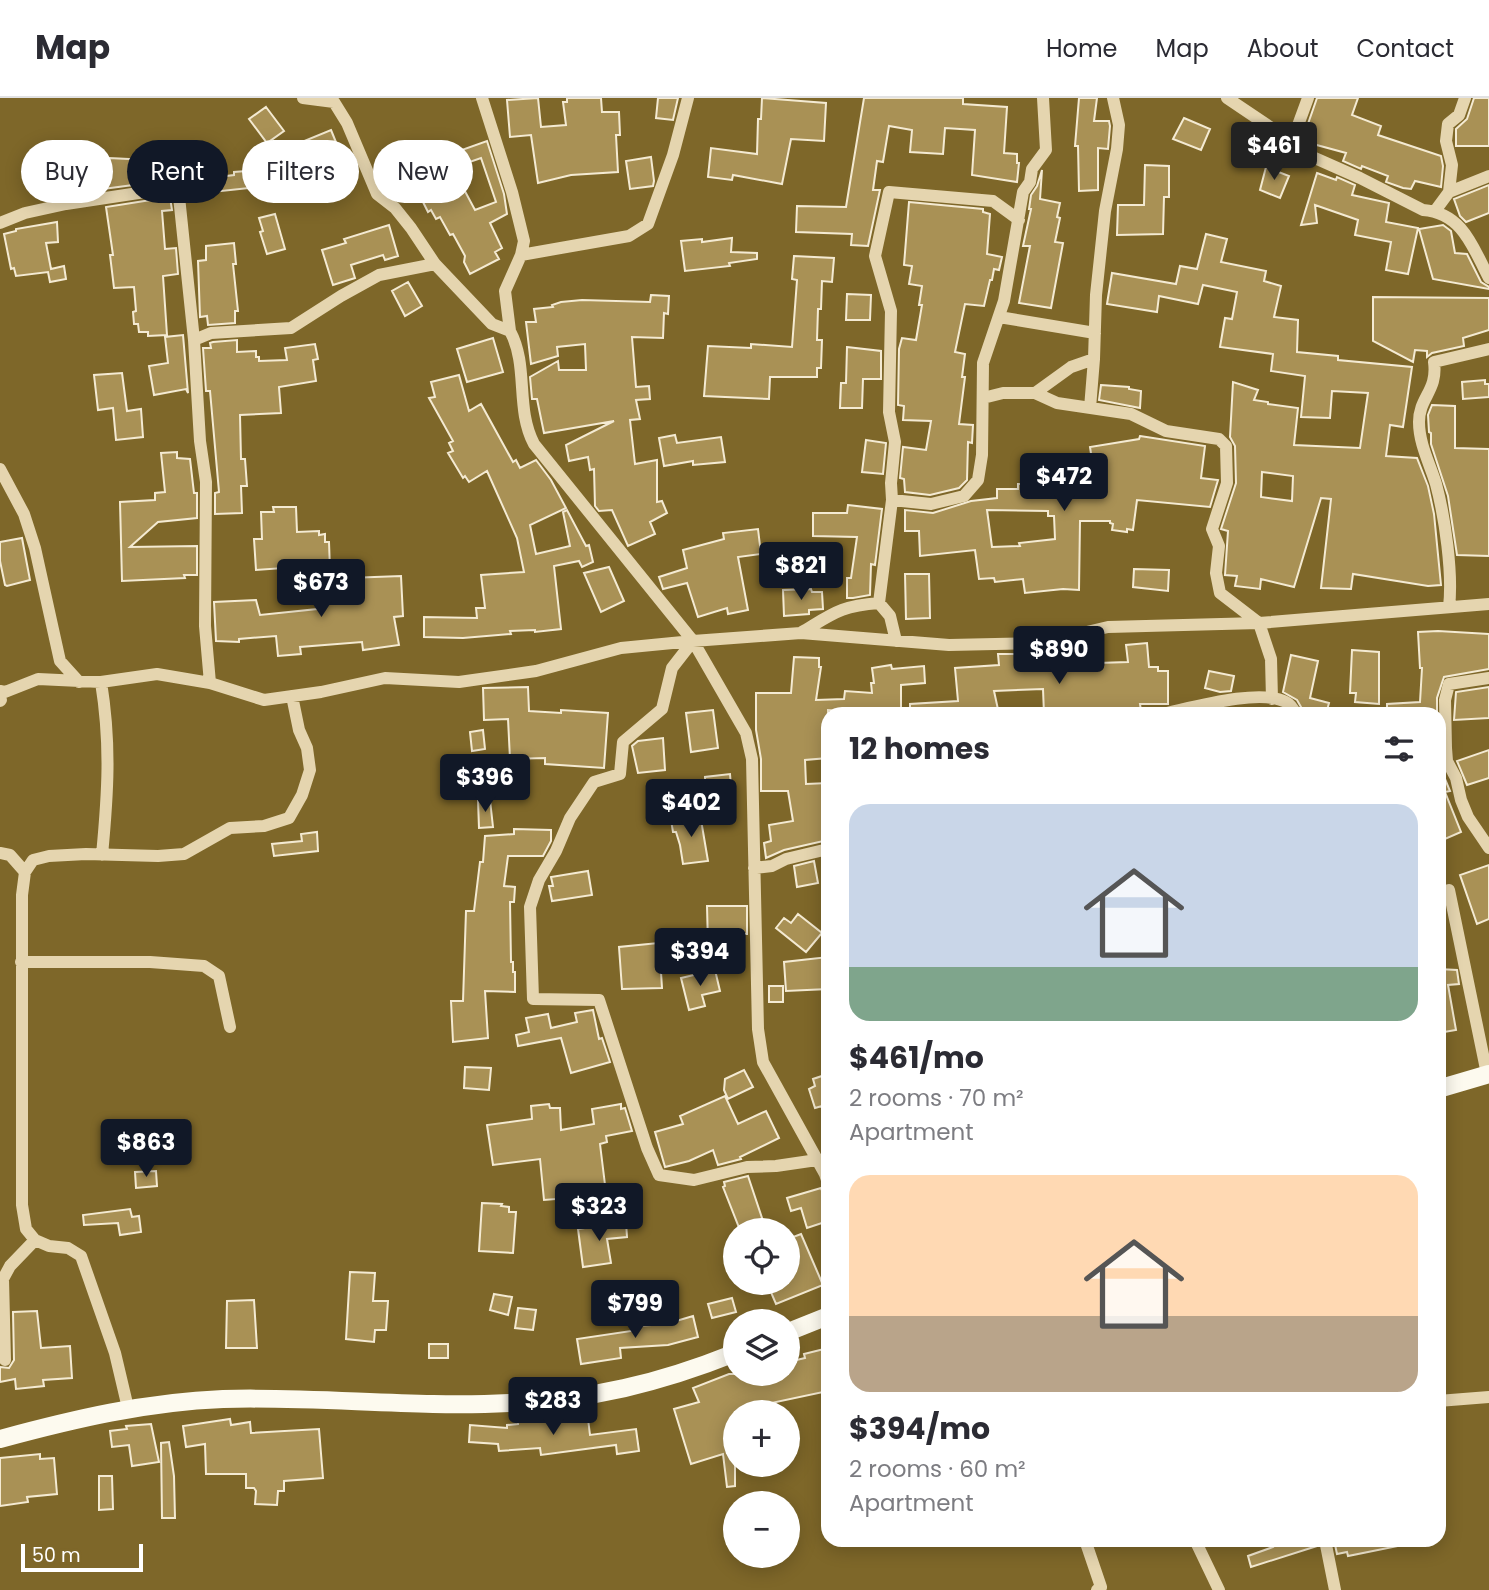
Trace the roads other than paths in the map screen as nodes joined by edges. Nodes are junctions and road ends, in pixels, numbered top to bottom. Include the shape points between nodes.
1 (303, 98) edge
2 (482, 98) edge
3 (688, 98) edge
4 (1043, 98) edge
5 (1113, 98) edge
6 (1227, 98) edge
7 (1308, 98) edge
8 (1465, 98) edge
9 (337, 103) edge
10 (1290, 147) junction
11 (1489, 176) edge
12 (1449, 192) junction
13 (1435, 211) junction
14 (1019, 220) junction
15 (0, 223) edge
16 (521, 255) junction
17 (435, 264) junction
18 (1489, 278) edge
19 (999, 317) junction
20 (510, 331) junction
21 (1095, 333) junction
22 (194, 340) junction
23 (1489, 349) edge
24 (1094, 359) junction
25 (1035, 393) junction
26 (983, 398) junction
27 (1090, 408) junction
28 (0, 469) edge
29 (892, 500) junction
30 (879, 603) junction
31 (1489, 604) edge
32 (1449, 607) junction
33 (1259, 623) junction
34 (802, 632) junction
35 (896, 640) junction
36 (693, 641) junction
37 (60, 661) junction
38 (1489, 678) edge
39 (38, 679) junction
40 (79, 682) junction
41 (101, 682) junction
42 (210, 683) junction
43 (292, 696) junction
44 (1, 697) edge
45 (1272, 699) junction
46 (1197, 707) edge
47 (1290, 707) edge
48 (1445, 707) edge
49 (1446, 758) edge
50 (1489, 848) edge
51 (821, 851) edge
52 (0, 853) edge
53 (103, 855) junction
54 (754, 867) junction
55 (25, 872) junction
56 (1446, 891) edge
57 (21, 962) junction
58 (230, 1027) dead end
59 (1488, 1074) edge
60 (1446, 1087) edge
61 (817, 1160) junction
62 (821, 1168) edge
63 (35, 1240) junction
64 (821, 1319) edge
65 (800, 1327) edge
66 (723, 1358) edge
67 (5, 1360) dead end
68 (1489, 1397) edge
69 (1446, 1400) edge
70 (128, 1408) junction
71 (0, 1440) edge
72 (1087, 1547) edge
73 (1198, 1547) edge
74 (1326, 1547) edge
75 (1097, 1590) edge
76 (1219, 1590) edge
77 (1335, 1590) edge

1 - 9 street
2 - 16 street via 512,192 524,241
3 - 16 street via 648,225 629,236
4 - 14 street via 1046,150 1023,192
5 - 21 street via 1119,125 1105,211
6 - 10 street via 1270,127
7 - 10 street
8 - 12 street via 1459,115 1448,124
9 - 17 street via 377,194 395,208
10 - 13 street via 1423,210
11 - 12 street
12 - 13 street
13 - 18 street via 1449,216 1465,233
14 - 19 street
14 - 29 street via 993,201 889,192 875,256 891,311
15 - 22 street via 66,204 178,187
16 - 20 street via 505,291
17 - 20 street via 492,324
17 - 22 street via 379,275 291,328 211,333
19 - 21 street
19 - 26 street via 983,363
20 - 36 street via 520,361 526,429 534,444
21 - 24 street
22 - 42 street via 206,482 205,626
23 - 32 street via 1434,362 1434,385 1421,405 1418,423 1444,526
24 - 25 street via 1071,367
24 - 27 street
25 - 26 street
25 - 27 street via 1057,403
26 - 29 street via 978,480 964,496 932,504
27 - 33 street via 1131,414 1166,431 1219,439 1226,446 1227,483 1212,529 1219,546 1216,573 1220,593
28 - 37 street via 24,514 35,548
29 - 30 street
30 - 34 street via 840,609
30 - 35 street via 890,616
31 - 32 street
32 - 33 street
33 - 35 street via 1108,627 1040,643 949,645
33 - 45 street via 1271,659
34 - 35 street
34 - 36 street
36 - 43 street via 621,648 536,671 459,682 386,678
36 - 54 street via 746,733 752,759
36 - 61 street via 673,668 662,709 623,743 620,774 594,782 538,880 530,907 533,999 599,1000 659,1175 694,1180 747,1167
37 - 39 street
37 - 40 street
38 - 48 street via 1449,684
39 - 40 street
39 - 44 street
40 - 41 street
41 - 42 street via 157,674
41 - 53 street via 109,778
42 - 43 street via 264,700
43 - 53 street via 310,770 289,818 264,826 230,828 184,854
45 - 46 street via 1241,698
45 - 47 street
49 - 50 street via 1468,817
51 - 54 street
52 - 55 street via 10,855
53 - 55 street via 50,856 33,860
54 - 61 street via 763,1062
55 - 57 street
56 - 59 street
57 - 58 street via 204,966 219,976
57 - 63 street via 22,1205 26,1229
59 - 60 main road
61 - 62 street
63 - 67 street via 3,1279
63 - 70 street via 81,1256 115,1353
64 - 65 main road
66 - 70 main road via 649,1384 544,1401 223,1399
68 - 69 street
70 - 71 main road
72 - 75 street via 1101,1587
73 - 76 street
74 - 77 street

